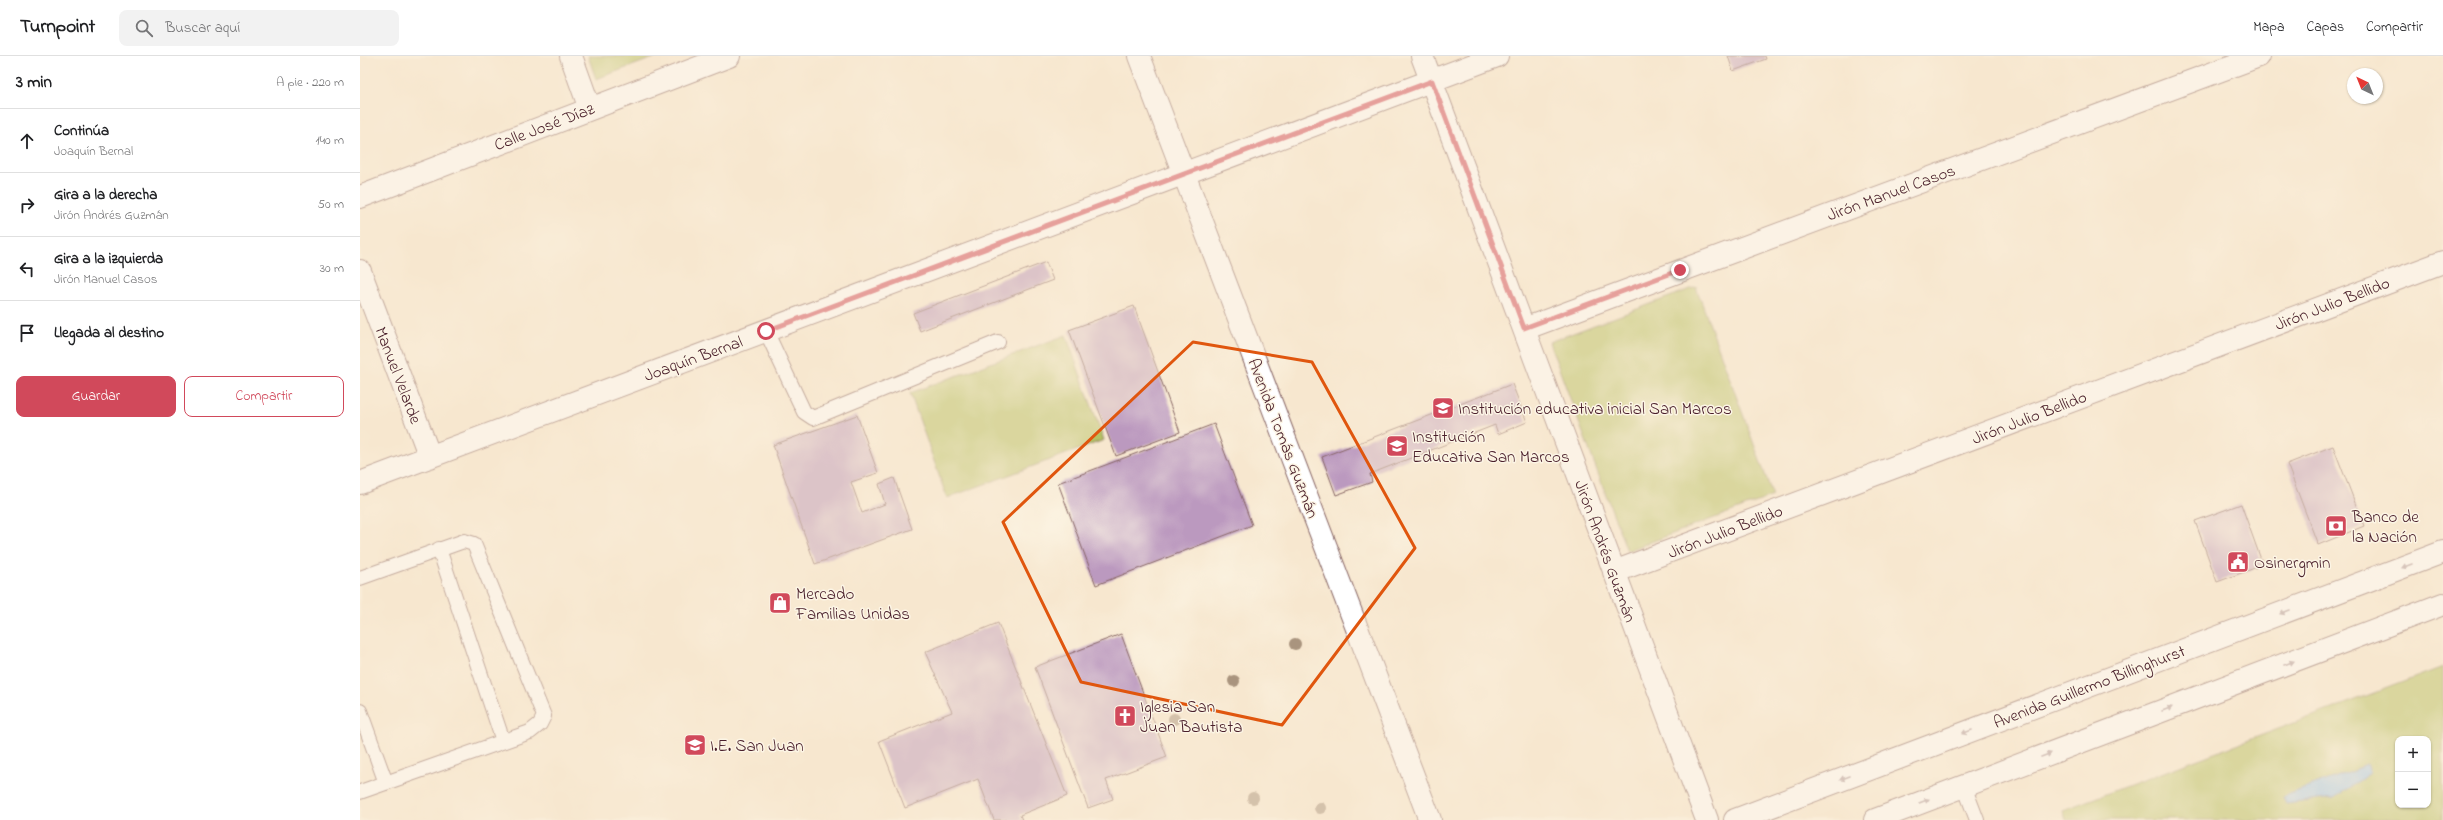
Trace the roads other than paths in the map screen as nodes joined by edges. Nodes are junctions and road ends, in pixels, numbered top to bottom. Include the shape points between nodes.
1 (570, 56) edge
2 (729, 56) edge
3 (1139, 56) edge
4 (1422, 56) edge
5 (1497, 56) edge
6 (2259, 56) edge
7 (1432, 81) junction
8 (590, 109) junction
9 (1183, 174) junction
10 (360, 197) edge
11 (2443, 262) edge
12 (360, 271) edge
13 (1524, 328) junction
14 (766, 331) junction
15 (998, 342) dead end
16 (430, 457) junction
17 (360, 483) edge
18 (439, 549) junction
19 (2443, 552) edge
20 (1614, 572) junction
21 (360, 578) edge
22 (2443, 604) edge
23 (360, 711) edge
24 (503, 741) junction
25 (386, 783) junction
26 (1964, 786) junction
27 (360, 792) edge
28 (1430, 820) edge
29 (1707, 820) edge
30 (1735, 820) edge
31 (1875, 820) edge
32 (1977, 820) edge

1 - 8 street
2 - 8 street, Calle José Díaz
3 - 9 street, Avenida Tomás Guzmán
4 - 7 street, Jirón Andrés Guzmán
5 - 7 street, Joaquín Bernal
6 - 13 street, Jirón Manuel Casos
7 - 9 street, Joaquín Bernal
7 - 13 street, Jirón Andrés Guzmán
8 - 10 street, Calle José Díaz
9 - 14 street, Joaquín Bernal
9 - 28 street, Avenida Tomás Guzmán
11 - 20 street, Jirón Julio Bellido
12 - 16 street, Manuel Velarde
13 - 20 street, Jirón Andrés Guzmán
14 - 15 lane via 804,412 813,418
14 - 16 street, Joaquín Bernal
16 - 17 street, Joaquín Bernal
18 - 21 lane
18 - 24 lane
18 - 24 lane via 464,541 474,544 544,716 540,724 530,732
19 -> 30 street, Avenida Guillermo Billinghurst
20 - 29 street, Jirón Andrés Guzmán
26 -> 22 street
23 - 25 lane
24 - 25 lane
25 - 27 lane
31 -> 26 street
26 - 32 lane

